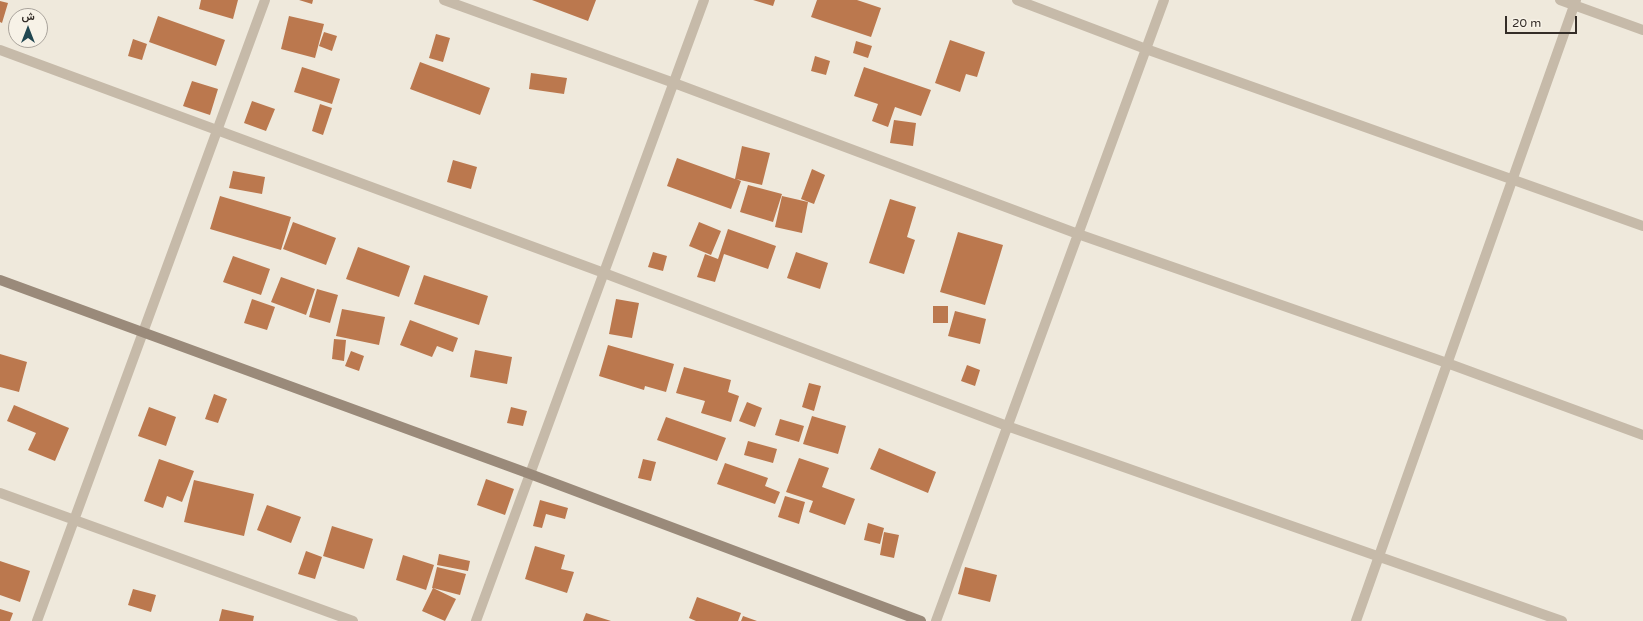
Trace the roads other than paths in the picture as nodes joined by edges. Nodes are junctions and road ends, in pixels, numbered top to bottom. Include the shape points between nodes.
1 (265, 0) edge
2 (444, 0) edge
3 (704, 0) edge
4 (1017, 0) edge
5 (1164, 0) edge
6 (1560, 0) edge
7 (1575, 2) edge
8 (1643, 30) edge
9 (1146, 49) junction
10 (0, 50) edge
11 (674, 83) junction
12 (217, 130) junction
13 (1512, 179) junction
14 (1643, 226) edge
15 (1078, 234) junction
16 (604, 273) junction
17 (0, 280) edge
18 (143, 332) junction
19 (1447, 363) junction
20 (1008, 426) junction
21 (1643, 434) edge
22 (530, 474) junction
23 (0, 493) edge
24 (74, 520) junction
25 (1379, 557) junction
26 (37, 621) edge
27 (353, 621) edge
28 (476, 621) edge
29 (921, 621) edge
30 (936, 621) edge
31 (1356, 621) edge
32 (1562, 621) edge

1 - 12 street
2 - 11 street
3 - 11 street
4 - 9 street
5 - 9 street
6 - 7 street
7 - 8 street
7 - 13 street
9 - 13 street
9 - 15 street
10 - 12 street
11 - 15 street
11 - 16 street
12 - 16 street
12 - 18 street
13 - 14 street
13 - 19 street
15 - 19 street
15 - 20 street
16 - 20 street
16 - 22 street
17 - 18 street
18 - 22 street
18 - 24 street
19 - 21 street
19 - 25 street
20 - 25 street
20 - 30 street
22 - 28 street
22 - 29 street
23 - 24 street
24 - 26 street
24 - 27 street
25 - 31 street
25 - 32 street

